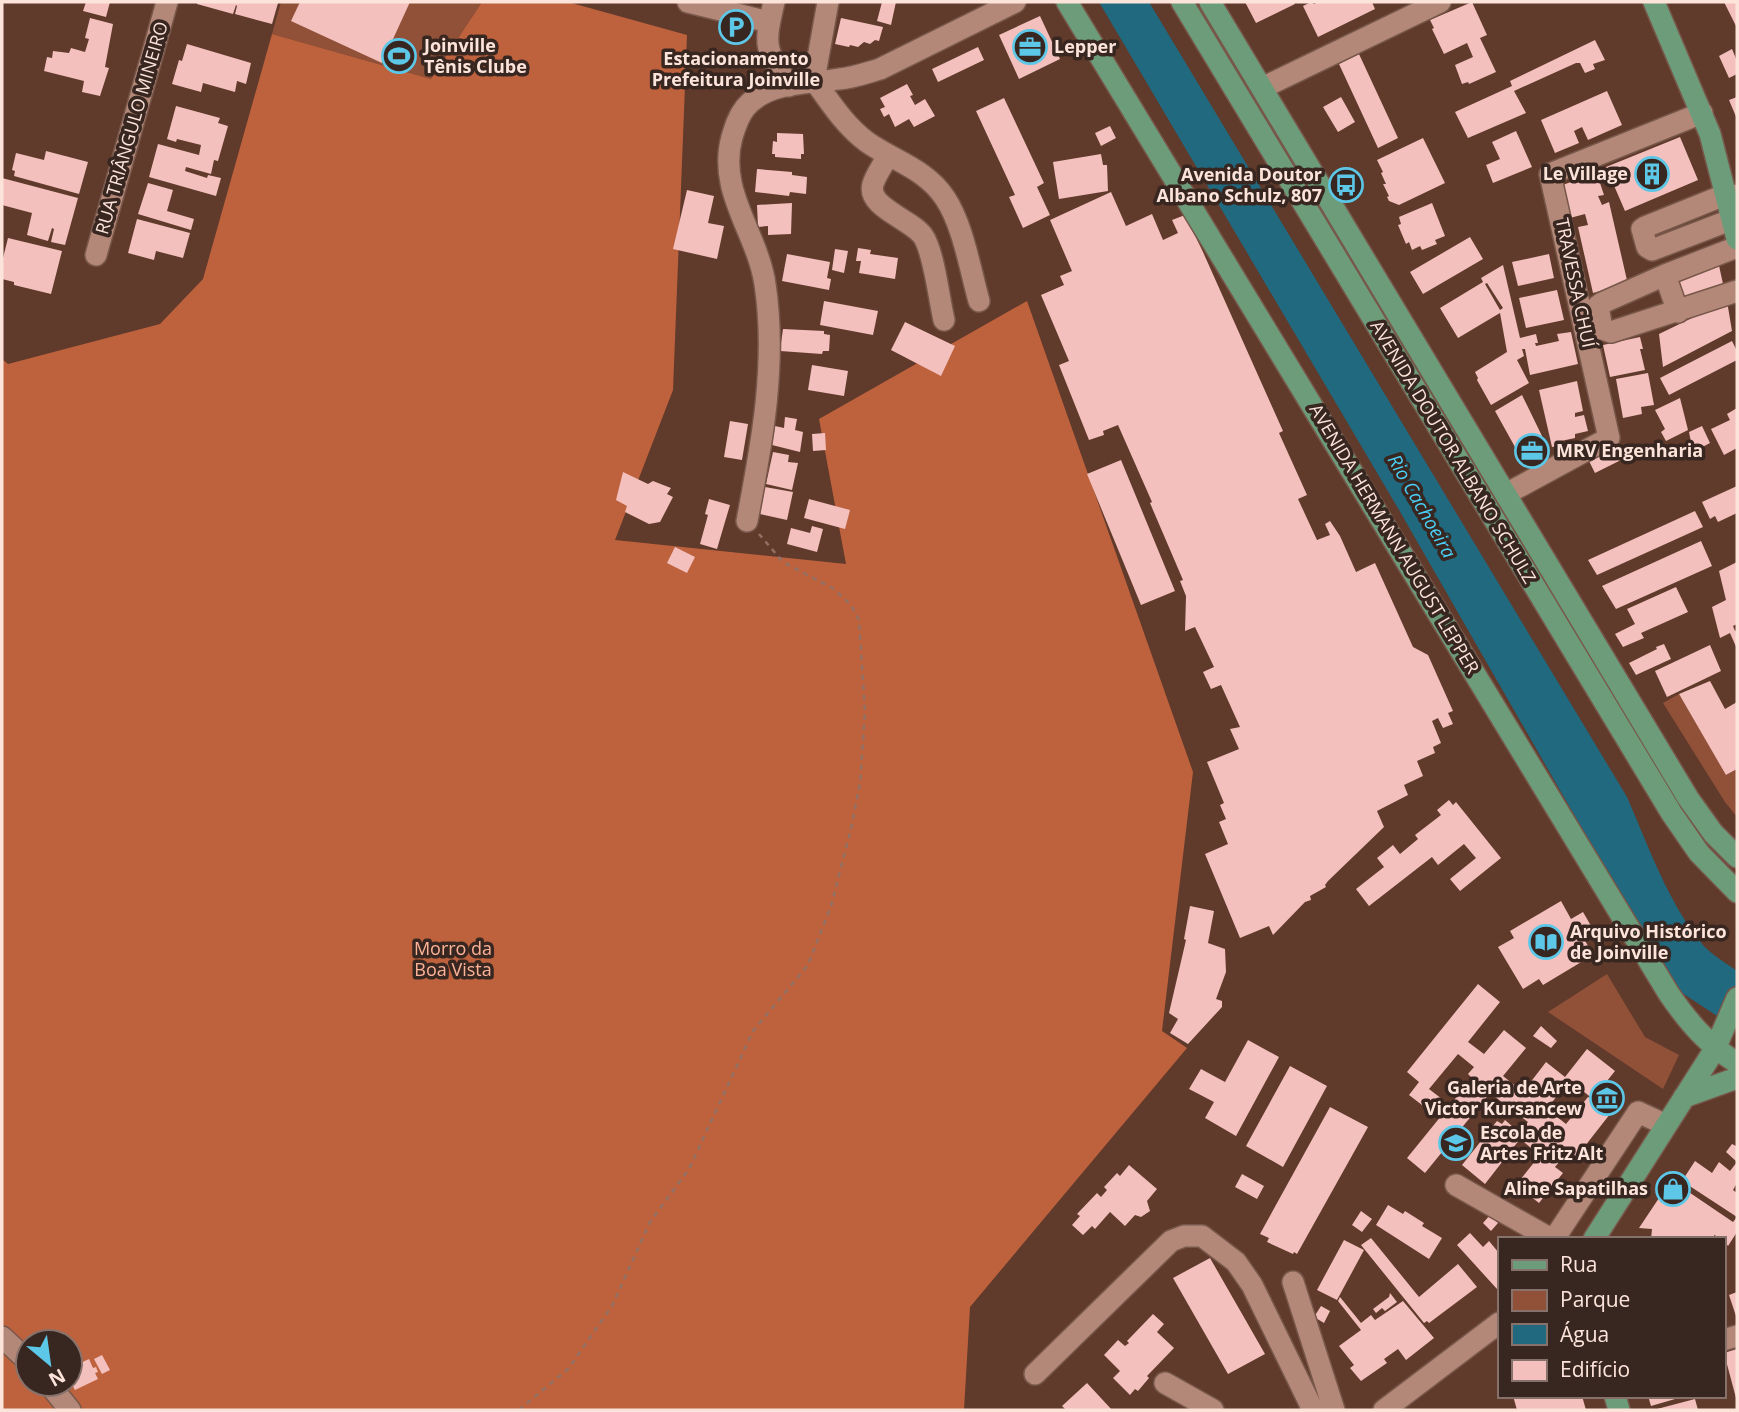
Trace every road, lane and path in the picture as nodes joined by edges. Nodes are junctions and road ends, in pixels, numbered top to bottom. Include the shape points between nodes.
1 (167, 2) edge
2 (688, 2) edge
3 (828, 2) edge
4 (1015, 2) edge
5 (1067, 2) edge
6 (1182, 2) edge
7 (1210, 2) edge
8 (1440, 2) edge
9 (1654, 2) edge
10 (772, 12) edge
11 (814, 80) junction
12 (789, 86) junction
13 (1262, 88) junction
14 (1702, 113) junction
15 (888, 155) junction
16 (1732, 195) edge
17 (1735, 229) edge
18 (1737, 247) edge
19 (96, 255) dead end
20 (1665, 275) junction
21 (1737, 291) edge
22 (979, 301) dead end
23 (1678, 312) junction
24 (944, 320) dead end
25 (1506, 494) junction
26 (747, 521) joint
27 (1735, 854) edge
28 (1737, 892) edge
29 (1737, 998) edge
30 (1715, 1049) junction
31 (1737, 1063) edge
32 (1737, 1078) edge
33 (1684, 1097) junction
34 (1666, 1125) junction
35 (1456, 1185) dead end
36 (1548, 1237) edge
37 (1553, 1237) edge
38 (1595, 1237) edge
39 (1293, 1282) dead end
40 (1498, 1324) edge
41 (1035, 1374) dead end
42 (1165, 1383) dead end
43 (1308, 1408) edge
44 (519, 1410) edge
45 (1213, 1410) edge
46 (1334, 1410) edge
47 (1384, 1410) edge

1 - 19 street, RUA TRIÂNGULO MINEIRO
2 - 10 street
3 - 11 street
4 - 11 street via 880,69 837,80
5 - 30 main road, AVENIDA HERMANN AUGUST LEPPER via 1670,994
6 - 28 main road, AVENIDA DOUTOR ALBANO SCHULZ via 1672,814 1699,853
7 - 13 main road, AVENIDA DOUTOR ALBANO SCHULZ
8 - 13 street
9 - 14 main road
10 - 12 street via 768,51
11 - 12 street
11 - 15 street via 850,128
12 - 26 street via 771,90 745,108 728,150 728,176 761,264 768,309 765,419
13 - 25 main road, AVENIDA DOUTOR ALBANO SCHULZ
14 - 16 main road
14 - 25 street, TRAVESSA CHUÍ via 1550,174 1609,438
15 - 22 street via 925,174 945,198
15 - 24 street via 872,195 923,236
16 - 17 main road
16 - 17 street via 1645,227 1642,233 1652,250
18 - 20 street
20 - 23 street
20 - 23 street via 1598,306 1602,329 1611,332
21 - 23 street
25 - 27 main road, AVENIDA DOUTOR ALBANO SCHULZ via 1688,797 1713,833
26 - 44 path via 783,562 834,589 859,620 865,712 851,829 831,906 808,965 752,1031 688,1169 649,1222 612,1306 568,1369
29 - 30 main road
30 - 31 main road, AVENIDA HERMANN AUGUST LEPPER
30 - 33 main road
32 - 33 main road
33 - 34 main road
34 - 37 street via 1638,1112
34 - 38 main road
35 - 36 street
39 - 46 street
40 - 47 street
41 - 43 street via 1171,1241 1202,1236 1236,1262 1252,1285
42 - 45 street

